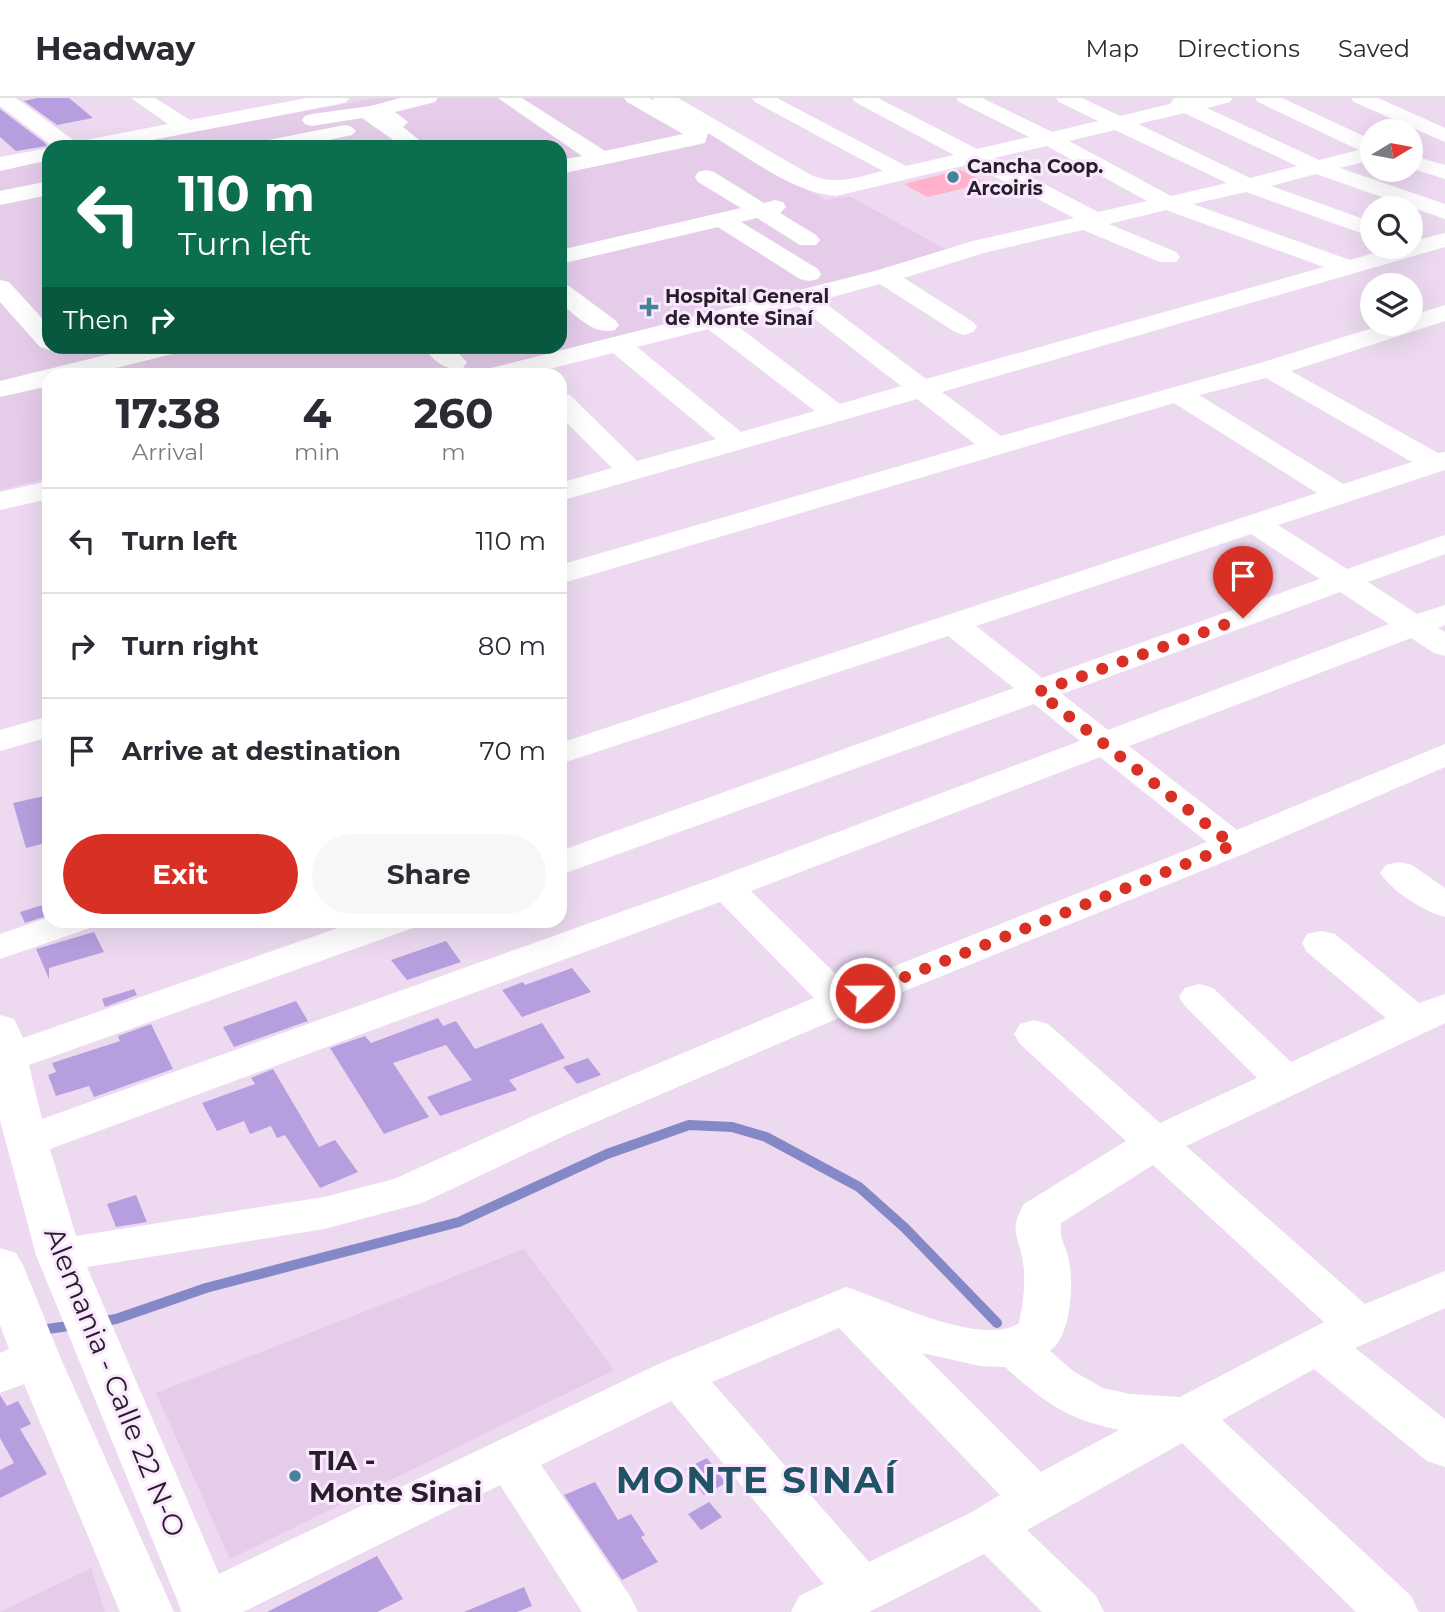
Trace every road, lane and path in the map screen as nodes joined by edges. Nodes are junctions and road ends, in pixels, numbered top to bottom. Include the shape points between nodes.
1 (4, 98) edge
2 (141, 98) edge
3 (339, 98) edge
4 (428, 98) edge
5 (508, 98) edge
6 (521, 98) edge
7 (634, 98) edge
8 (663, 98) edge
9 (862, 98) edge
10 (966, 98) edge
11 (1066, 98) edge
12 (1223, 98) edge
13 (1265, 98) edge
14 (1361, 98) edge
15 (767, 99) edge
16 (290, 102) edge
17 (1177, 102) edge
18 (740, 104) dead end
19 (715, 110) dead end
20 (691, 114) junction
21 (385, 123) junction
22 (1120, 123) junction
23 (186, 127) junction
24 (1445, 135) edge
25 (1048, 138) junction
26 (59, 140) edge
27 (119, 140) edge
28 (210, 140) edge
29 (299, 140) edge
30 (408, 140) edge
31 (423, 140) edge
32 (1423, 140) edge
33 (1360, 145) edge
34 (42, 155) edge
35 (972, 155) junction
36 (1360, 155) edge
37 (608, 158) junction
38 (0, 164) edge
39 (1423, 165) edge
40 (567, 166) edge
41 (1319, 168) junction
42 (42, 172) edge
43 (1445, 172) edge
44 (903, 173) junction
45 (706, 177) dead end
46 (0, 181) edge
47 (1248, 185) junction
48 (42, 189) edge
49 (0, 198) edge
50 (1167, 203) junction
51 (768, 209) junction
52 (1445, 212) edge
53 (721, 219) junction
54 (1090, 221) junction
55 (1360, 226) edge
56 (808, 240) dead end
57 (1445, 240) edge
58 (1423, 244) edge
59 (567, 252) edge
60 (1168, 257) dead end
61 (1372, 259) edge
62 (1348, 267) junction
63 (884, 276) junction
64 (806, 285) junction
65 (0, 287) edge
66 (567, 298) edge
67 (1445, 313) edge
68 (567, 317) edge
69 (713, 320) junction
70 (30, 321) junction
71 (964, 327) dead end
72 (0, 332) edge
73 (602, 333) junction
74 (42, 334) edge
75 (567, 351) edge
76 (144, 354) edge
77 (562, 354) edge
78 (89, 368) edge
79 (536, 368) edge
80 (1269, 369) junction
81 (42, 379) edge
82 (0, 389) edge
83 (923, 391) junction
84 (1177, 393) junction
85 (567, 408) edge
86 (837, 415) junction
87 (736, 442) junction
88 (997, 447) junction
89 (1440, 462) edge
90 (632, 472) junction
91 (567, 490) edge
92 (42, 492) edge
93 (1342, 496) junction
94 (0, 502) edge
95 (1257, 525) junction
96 (1445, 544) edge
97 (567, 573) edge
98 (1346, 581) junction
99 (1429, 620) edge
100 (954, 625) junction
101 (1445, 646) edge
102 (1038, 692) junction
103 (42, 728) edge
104 (0, 741) edge
105 (1103, 744) junction
106 (567, 752) edge
107 (1445, 754) edge
108 (1233, 845) junction
109 (567, 861) edge
110 (1399, 873) dead end
111 (726, 887) junction
112 (1445, 905) edge
113 (54, 928) edge
114 (374, 928) edge
115 (1321, 943) dead end
116 (0, 947) edge
117 (1199, 997) dead end
118 (841, 1003) junction
119 (1430, 1014) edge
120 (1034, 1034) dead end
121 (4, 1043) edge
122 (1286, 1082) junction
123 (26, 1141) junction
124 (1157, 1142) junction
125 (62, 1264) junction
126 (2, 1269) edge
127 (1445, 1288) edge
128 (846, 1305) junction
129 (1338, 1335) junction
130 (1016, 1349) junction
131 (23, 1358) edge
132 (678, 1376) junction
133 (1187, 1417) junction
134 (1445, 1447) edge
135 (510, 1459) junction
136 (1036, 1499) junction
137 (990, 1527) junction
138 (862, 1591) junction
139 (208, 1609) edge
140 (147, 1612) edge
141 (611, 1612) edge
142 (818, 1612) edge
143 (1077, 1612) edge
144 (1392, 1612) edge

1 - 26 street
2 - 23 street
3 - 16 street
4 - 31 street via 378,111
5 - 37 street
6 - 37 street
7 - 37 street via 698,134 690,140
8 - 20 street
9 - 35 street
10 - 25 street
11 - 22 street
12 - 17 street
13 - 33 street
14 - 24 street
15 - 18 street
15 - 44 street
16 - 23 street
17 - 22 street
17 - 41 street
19 - 20 street
20 - 44 street via 821,188 836,189
21 - 28 street via 357,111
21 - 29 street
21 - 30 street
22 - 25 street
22 - 47 street
23 - 27 street
24 - 32 street
25 - 35 street
25 - 50 street
34 - 38 street
35 - 44 street
35 - 54 street
36 - 41 street
37 - 40 street
39 - 43 street
41 - 47 street
41 - 52 street
42 - 46 street
45 - 51 street
47 - 50 street
47 - 55 street
48 - 49 street
50 - 54 street
50 - 62 street
51 - 53 street
51 - 56 street
53 - 59 street
53 - 64 street
54 - 60 street
54 - 63 street via 981,246
57 - 58 street
61 - 62 street
62 - 83 street
63 - 64 street
63 - 71 street
64 - 69 street
64 - 83 street
65 - 70 street
66 - 73 street
67 - 80 street
68 - 73 street
69 - 73 street
69 - 86 street
70 - 72 street
70 - 74 street
73 - 75 street
73 - 87 street
76 - 78 street
77 - 79 street
80 - 84 street
80 - 89 street
81 - 82 street
83 - 86 street
83 - 88 street
84 - 88 street
84 - 93 street
85 - 90 street
86 - 87 street
87 - 90 street
88 - 97 street
89 - 93 street
90 - 91 street
92 - 94 street
93 - 95 street
95 - 98 street
95 - 100 street
96 - 98 street
98 - 99 street
98 - 102 street
99 - 101 street
99 - 105 street
100 - 102 street
100 - 106 street
102 - 105 street
102 - 109 street
103 - 104 street
105 - 108 street
105 - 111 street
107 - 108 street
108 - 118 street
110 - 112 street
111 - 118 street
111 - 123 street
113 - 116 street
114 - 121 street
115 - 119 street
117 - 122 street
118 - 125 street via 553,1124 406,1192 324,1213
119 - 122 street
120 - 124 street
121 - 123 street, Alemania - Calle 22 N-O
122 - 124 street
123 - 125 street, Alemania - Calle 22 N-O
124 - 129 street
124 - 130 street via 1040,1214 1037,1236 1046,1261 1046,1301 1040,1333
125 - 139 street, Alemania - Calle 22 N-O
126 - 131 street
127 - 129 street
128 - 130 street via 907,1331 980,1348
128 - 132 street
128 - 136 street
129 - 133 street
129 - 134 street
130 - 133 street via 1056,1384 1092,1405
131 - 140 street
132 - 135 street
132 - 138 street
133 - 136 street
133 - 144 street
135 - 139 street
135 - 141 street
136 - 137 street
137 - 138 street
137 - 143 street
138 - 142 street

